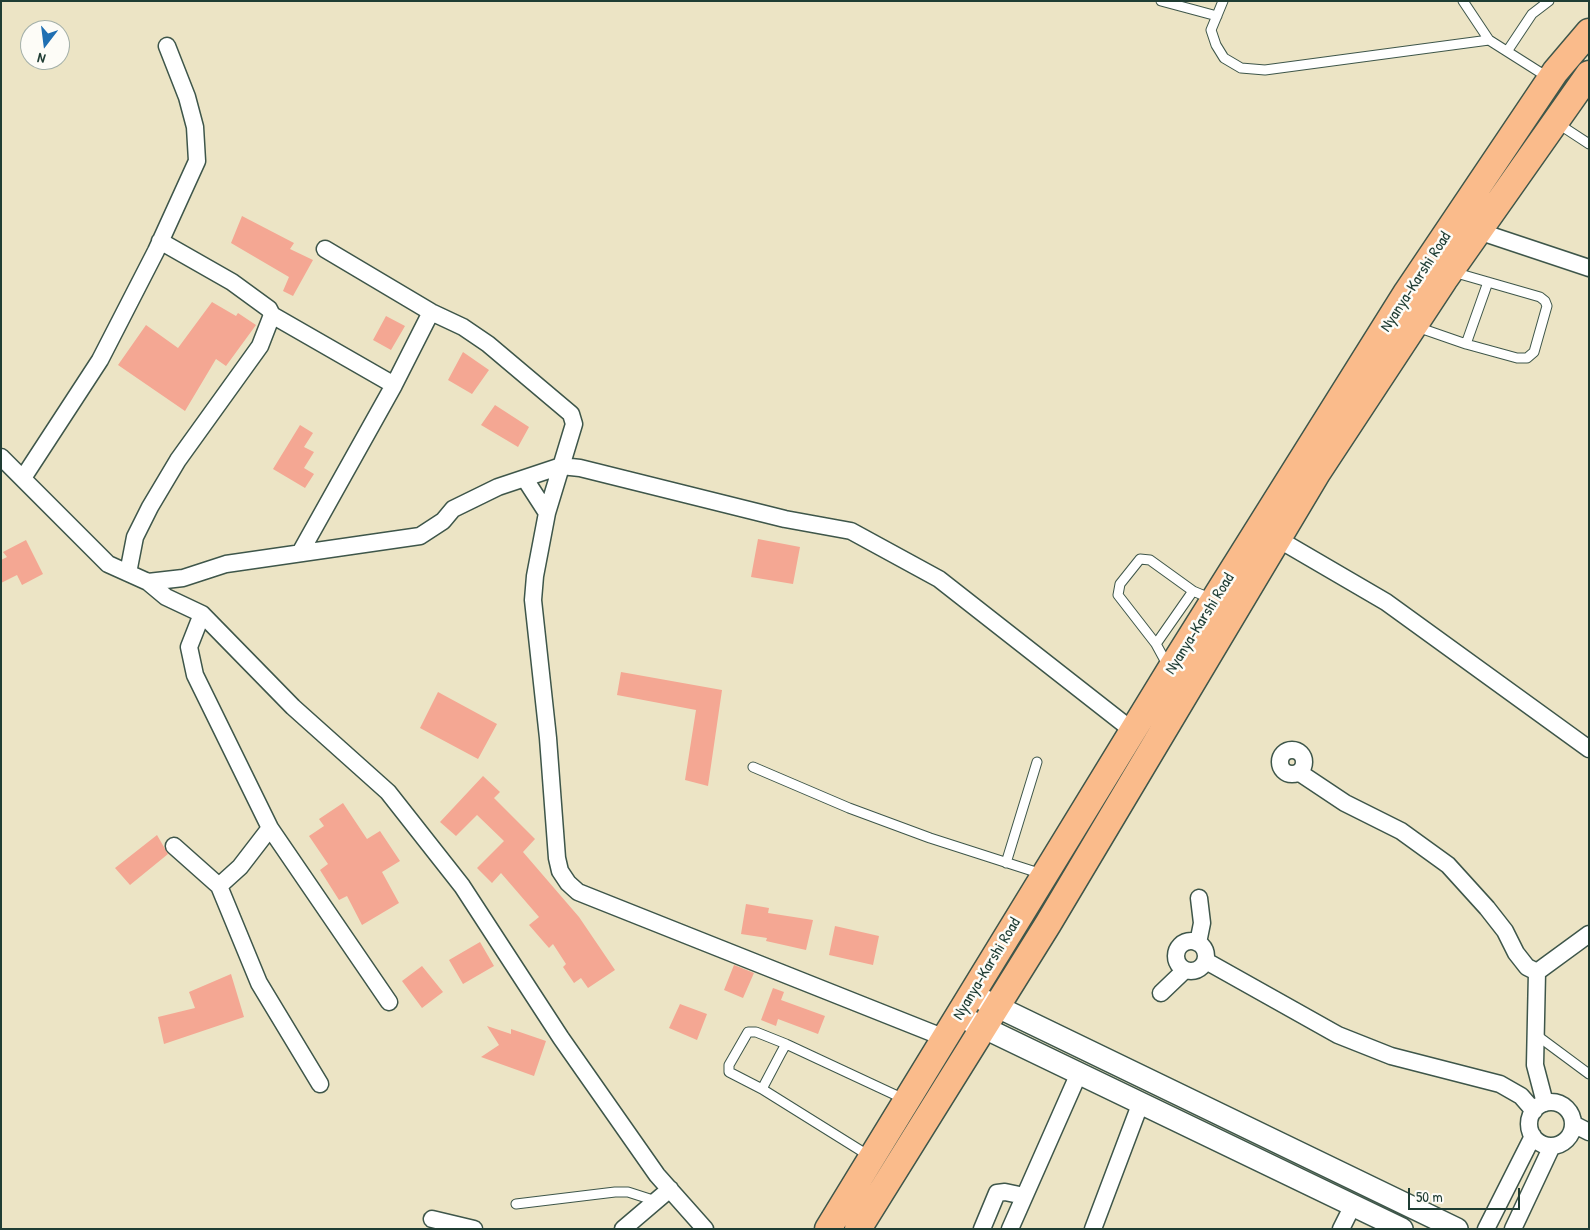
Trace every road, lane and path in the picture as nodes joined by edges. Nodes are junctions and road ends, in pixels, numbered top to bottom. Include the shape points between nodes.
1 (1162, 1) edge
2 (1223, 1) edge
3 (1463, 1) edge
4 (1549, 1) edge
5 (1217, 16) junction
6 (1589, 32) edge
7 (1489, 40) junction
8 (167, 46) dead end
9 (1508, 50) junction
10 (1589, 74) edge
11 (1550, 79) junction
12 (1554, 121) junction
13 (1589, 144) edge
14 (1478, 232) junction
15 (160, 241) junction
16 (325, 249) dead end
17 (1589, 268) edge
18 (1450, 271) junction
19 (1488, 282) junction
20 (431, 312) junction
21 (272, 315) junction
22 (1414, 326) junction
23 (1466, 344) junction
24 (394, 385) junction
25 (1, 458) edge
26 (561, 466) junction
27 (23, 478) junction
28 (525, 479) junction
29 (547, 513) junction
30 (1278, 539) junction
31 (300, 552) junction
32 (128, 573) junction
33 (148, 582) junction
34 (1209, 610) junction
35 (202, 614) junction
36 (1156, 644) junction
37 (1170, 670) junction
38 (1133, 731) junction
39 (1589, 749) edge
40 (1037, 762) dead end
41 (754, 767) dead end
42 (1300, 773) dead end
43 (270, 828) junction
44 (174, 846) dead end
45 (1006, 863) junction
46 (1044, 875) junction
47 (219, 886) junction
48 (1199, 898) dead end
49 (1589, 934) edge
50 (1198, 943) junction
51 (1206, 961) junction
52 (1185, 970) junction
53 (1537, 972) junction
54 (1161, 993) dead end
55 (971, 994) junction
56 (389, 1002) dead end
57 (958, 1016) junction
58 (990, 1017) junction
59 (1535, 1033) junction
60 (945, 1038) junction
61 (786, 1044) junction
62 (1080, 1072) junction
63 (1589, 1074) edge
64 (320, 1084) dead end
65 (762, 1089) junction
66 (906, 1100) junction
67 (1141, 1102) junction
68 (1539, 1107) junction
69 (1573, 1124) junction
70 (1589, 1132) edge
71 (1533, 1136) junction
72 (1552, 1146) junction
73 (872, 1157) junction
74 (670, 1189) junction
75 (1024, 1196) junction
76 (656, 1201) junction
77 (516, 1204) dead end
78 (1353, 1205) junction
79 (432, 1218) dead end
80 (863, 1227) edge
81 (474, 1229) edge
82 (623, 1229) edge
83 (706, 1229) edge
84 (828, 1229) edge
85 (982, 1229) edge
86 (1010, 1229) edge
87 (1093, 1229) edge
88 (1340, 1229) edge
89 (1402, 1229) edge
90 (1457, 1229) edge
91 (1486, 1229) edge
92 (1514, 1229) edge

1 - 5 lane
2 - 5 lane
3 - 7 lane
4 - 9 lane via 1532,14
5 - 7 lane via 1211,30 1216,45 1224,58 1242,68 1265,70
6 - 11 main road, Nyanya-Karshi Road
7 - 9 lane
8 - 15 street via 187,97 198,146 197,161
9 - 11 lane
10 - 12 main road, Nyanya-Karshi Road
11 - 34 main road, Nyanya-Karshi Road via 1407,292
12 - 13 lane
12 - 14 main road, Nyanya-Karshi Road
14 - 17 street
14 - 18 main road, Nyanya-Karshi Road
15 - 21 street via 232,282 269,309
15 - 27 street via 100,360
16 - 20 street
18 - 19 lane
18 - 22 main road, Nyanya-Karshi Road
19 - 23 lane
19 - 23 lane via 1545,301 1547,306 1534,352 1527,358 1517,358
20 - 24 street
20 - 26 street via 463,327 488,344 571,414 574,424
21 - 24 street
21 - 32 street via 260,346 178,460 150,507 136,537
22 - 23 lane
22 - 30 main road, Nyanya-Karshi Road via 1322,465
24 - 31 street
25 - 27 street
26 - 28 street
26 - 29 street
26 - 38 street via 785,519 851,531 938,579
27 - 32 street via 102,557
28 - 29 street
28 - 31 street via 475,497 420,536
29 - 60 street via 533,600 558,858 560,871 568,883 578,892
30 - 34 main road, Nyanya-Karshi Road
30 - 39 street via 1386,602
31 - 33 street via 226,564 183,578
32 - 33 street
33 - 35 street via 166,597
34 - 36 lane
34 - 36 lane via 1150,560 1140,559 1120,584 1118,595
34 - 37 main road, Nyanya-Karshi Road
34 - 58 main road, Nyanya-Karshi Road
35 - 43 street via 189,647 195,675
35 - 74 street via 294,707 388,792 462,886 561,1038
36 - 37 lane
37 - 38 main road, Nyanya-Karshi Road
38 - 46 main road, Nyanya-Karshi Road
40 - 45 lane
41 - 45 lane via 848,808
42 - 53 street via 1345,803 1401,831 1448,865 1505,931 1527,967
43 - 47 street via 240,868
43 - 56 street
44 - 47 street
45 - 46 lane
46 - 55 main road, Nyanya-Karshi Road
47 - 64 street via 259,984
48 - 50 street via 1202,931
49 - 53 street
50 - 51 street via 1206,951
50 - 52 street via 1185,942 1178,949 1178,964
51 - 52 street via 1195,971
51 - 68 street via 1338,1035 1391,1056 1500,1084
52 - 54 street
53 - 59 street
55 - 57 main road, Nyanya-Karshi Road
55 - 58 street
57 - 58 street
57 - 60 main road, Nyanya-Karshi Road
58 - 62 street
58 - 80 main road, Nyanya-Karshi Road
58 - 90 street
59 - 63 lane
59 - 68 street
60 - 66 main road, Nyanya-Karshi Road
61 - 65 lane
61 - 65 lane via 748,1032 729,1065 729,1072
61 - 66 lane
62 - 67 street
62 - 75 street
65 - 73 lane
66 - 73 main road, Nyanya-Karshi Road
67 - 78 street
67 - 87 street
68 - 69 street via 1551,1102 1564,1107 1569,1111
68 - 71 street via 1530,1123
69 - 70 street
69 - 72 street via 1564,1142
71 - 72 street via 1542,1144
71 - 91 street
72 - 92 street
73 - 84 main road, Nyanya-Karshi Road
74 - 76 street
74 - 83 street
75 - 85 street via 997,1193
75 - 86 street
76 - 77 lane via 628,1192 615,1192
76 - 82 street
78 - 88 street
78 - 89 street
79 - 81 street

